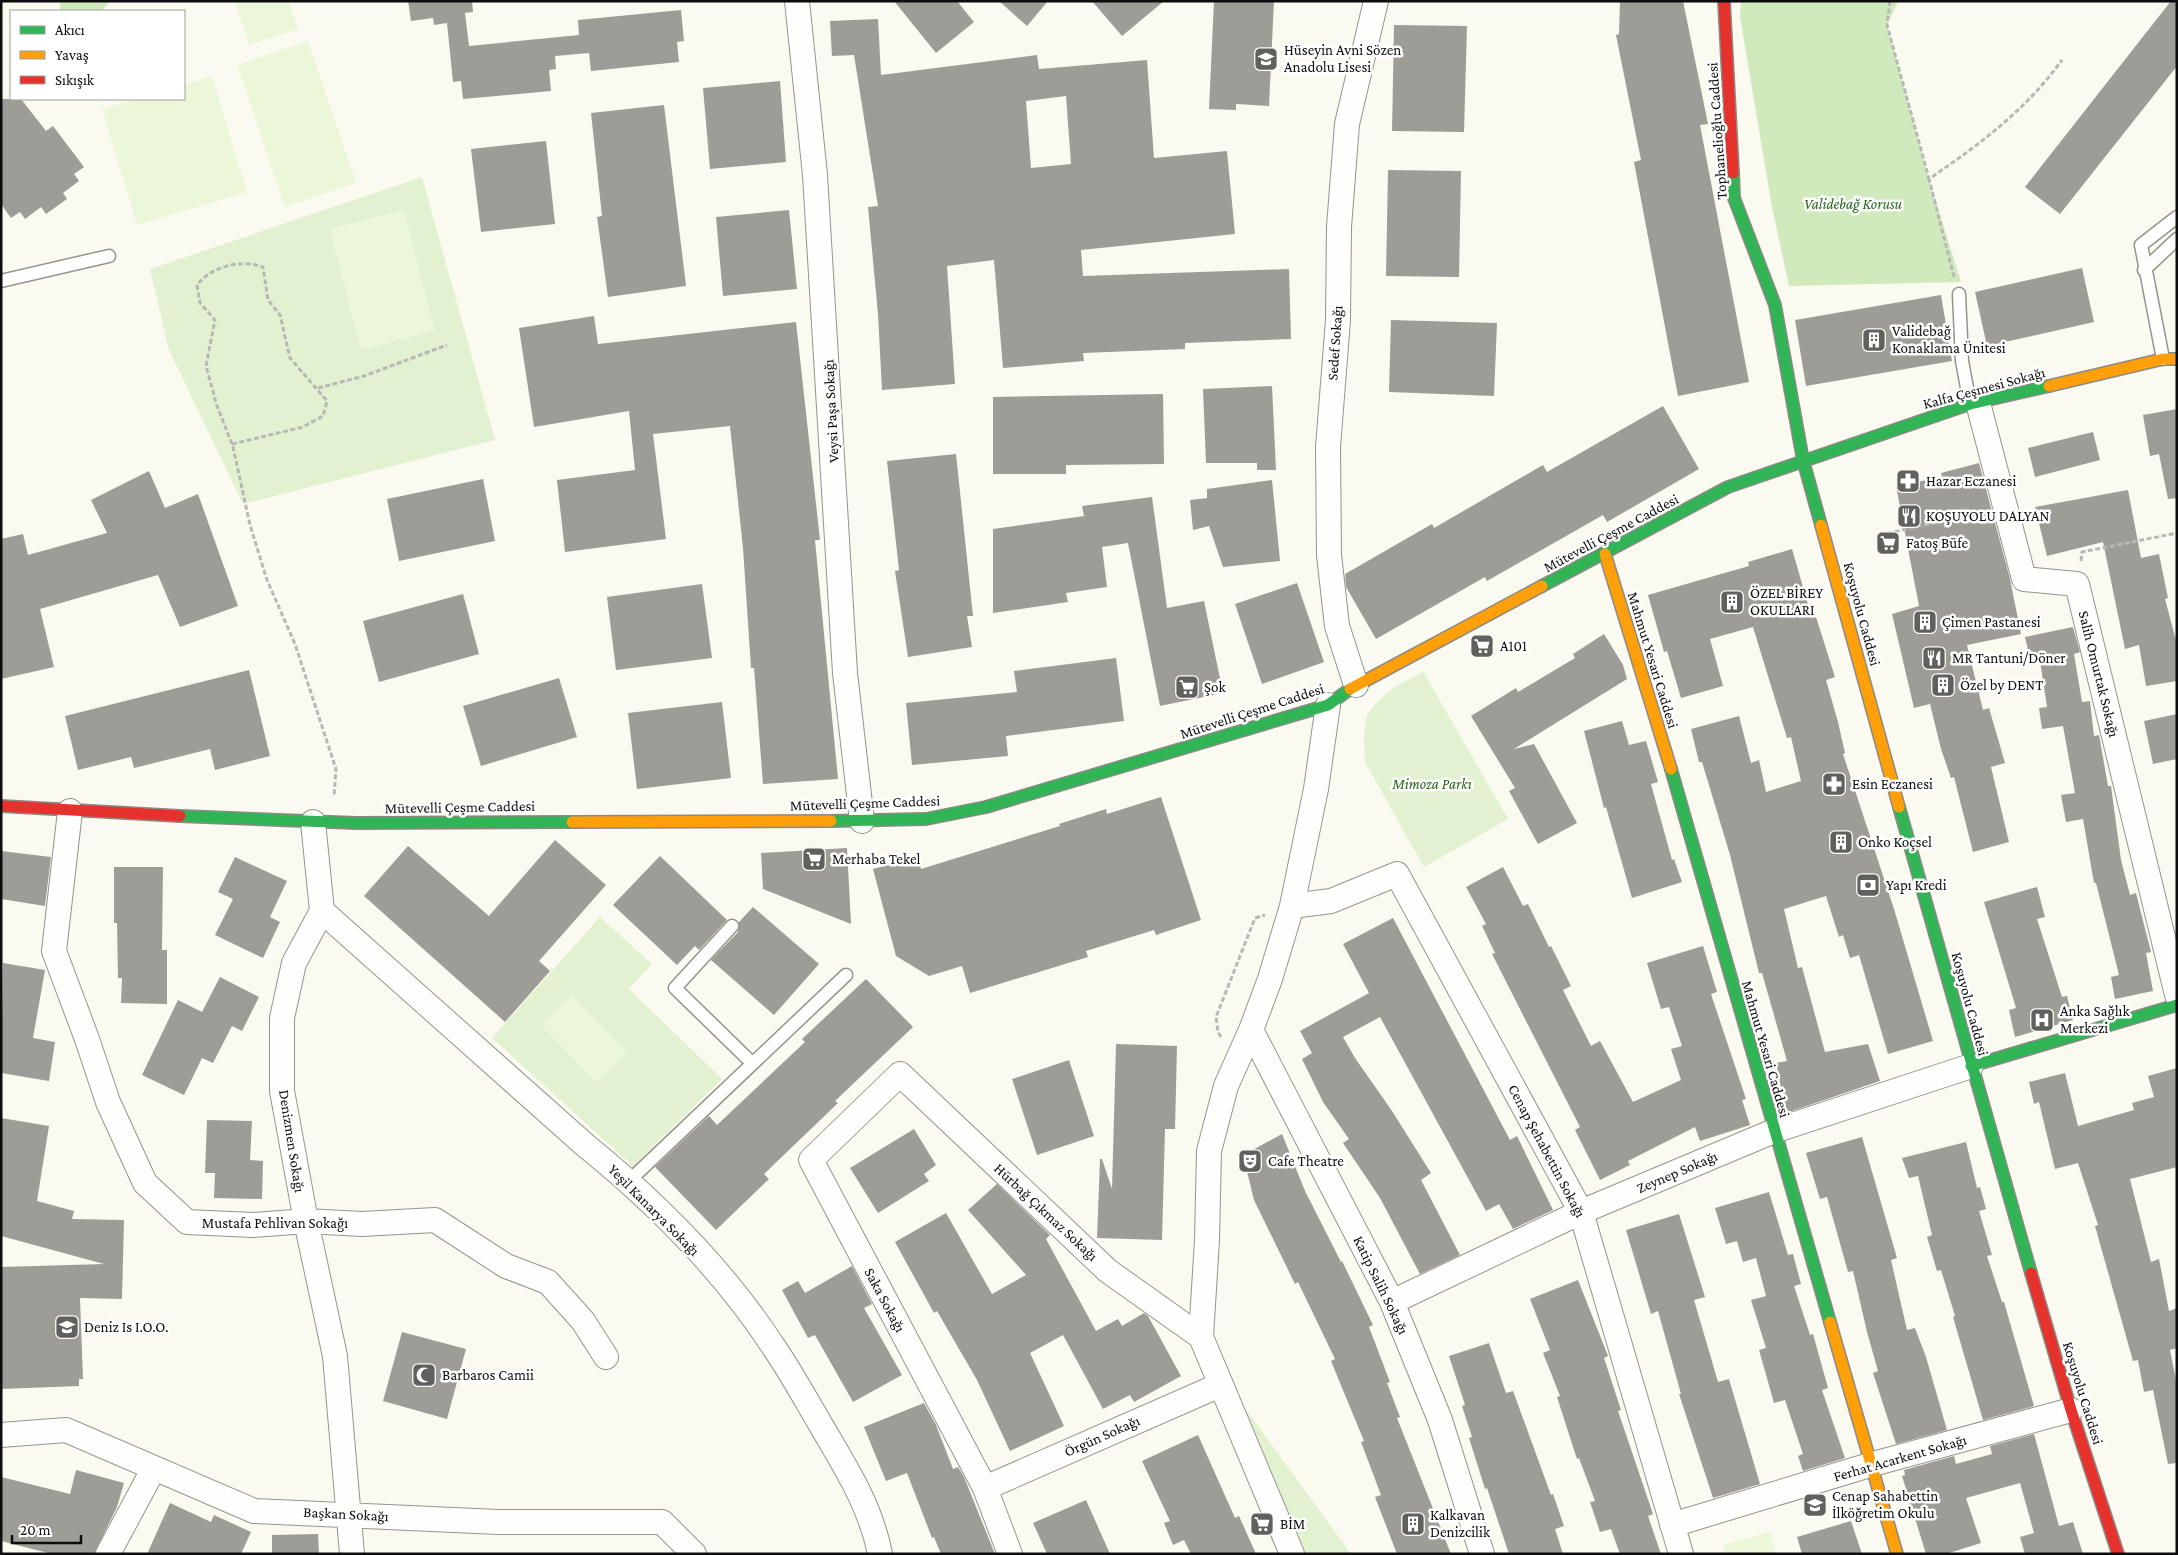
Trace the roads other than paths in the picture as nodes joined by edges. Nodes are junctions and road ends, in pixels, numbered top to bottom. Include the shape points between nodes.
1 (797, 1) edge
2 (1376, 1) edge
3 (1724, 1) edge
4 (2177, 217) edge
5 (2177, 239) edge
6 (109, 256) dead end
7 (2144, 270) junction
8 (1, 281) edge
9 (1959, 294) road end
10 (2163, 359) junction
11 (2177, 359) edge
12 (1974, 403) junction
13 (1803, 460) junction
14 (1605, 554) junction
15 (1356, 685) junction
16 (1328, 705) junction
17 (1, 806) edge
18 (70, 811) junction
19 (862, 821) junction
20 (322, 822) junction
21 (1292, 906) junction
22 (322, 911) junction
23 (732, 926) dead end
24 (846, 975) dead end
25 (2177, 995) edge
26 (2177, 1005) edge
27 (1251, 1030) junction
28 (752, 1063) junction
29 (1971, 1066) junction
30 (900, 1074) joint
31 (1774, 1131) junction
32 (629, 1181) junction
33 (1581, 1212) junction
34 (306, 1221) junction
35 (1392, 1302) junction
36 (1201, 1338) junction
37 (606, 1357) dead end
38 (1220, 1385) junction
39 (2071, 1410) junction
40 (1, 1435) edge
41 (1873, 1464) junction
42 (154, 1468) junction
43 (985, 1488) junction
44 (349, 1514) junction
45 (1672, 1525) junction
46 (108, 1554) edge
47 (352, 1554) edge
48 (694, 1554) edge
49 (880, 1554) edge
50 (1010, 1554) edge
51 (1292, 1554) edge
52 (1482, 1554) edge
53 (1681, 1554) edge
54 (1897, 1554) edge
55 (2118, 1554) edge

1 - 19 street, Veysi Paşa Sokağı via 816,185 845,673
2 - 15 street, Sedef Sokağı via 1347,124 1339,227 1338,320 1328,447 1329,555 1337,626
3 - 13 street, Tophanelioğlu Caddesi via 1734,198 1775,304
4 - 7 lane via 2141,246
5 - 7 lane
6 - 8 lane
7 - 10 lane
9 - 12 lane via 1962,360
10 - 11 street, Kalfa Çeşmesi Sokağı
10 - 12 street, Kalfa Çeşmesi Sokağı
12 - 13 street, Kalfa Çeşmesi Sokağı
12 - 25 street, Salih Omurtak Sokağı via 2024,579 2077,584
13 - 14 street, Mütevelli Çeşme Caddesi via 1728,487
13 - 29 street, Koşuyolu Caddesi
14 - 15 street, Mütevelli Çeşme Caddesi
14 - 31 street, Mahmut Yesari Caddesi via 1660,732
15 - 16 street, Mütevelli Çeşme Caddesi
16 - 19 street, Mütevelli Çeşme Caddesi via 986,807 926,818
16 - 21 street via 1316,789
17 - 18 street, Mütevelli Çeşme Caddesi
18 - 20 street, Mütevelli Çeşme Caddesi
18 - 34 street, Mustafa Pehlivan Sokağı via 54,951 108,1102 145,1183 187,1222 253,1225
19 - 20 street, Mütevelli Çeşme Caddesi
20 - 22 street
21 - 27 street
21 - 33 street, Cenap Şehabettin Sokağı via 1330,901 1397,874
22 - 32 street, Yeşil Kanarya Sokağı
22 - 34 street, Denizmen Sokağı via 294,963 282,1018 282,1091
23 - 28 lane via 676,988
24 - 28 lane
26 - 29 street
27 - 35 street, Katip Salih Sokağı
27 - 36 street via 1226,1086 1209,1150
28 - 32 lane
29 - 31 street, Zeynep Sokağı
29 - 39 street, Koşuyolu Caddesi
30 - 36 street, Hürbağ Çıkmaz Sokağı via 1108,1271
30 - 43 street, Saka Sokağı via 810,1160
31 - 33 street, Zeynep Sokağı
31 - 41 street, Mahmut Yesari Caddesi
32 - 49 street, Yeşil Kanarya Sokağı via 716,1271 773,1345 854,1481 875,1531
33 - 35 street, Zeynep Sokağı
33 - 45 street, Cenap Şehabettin Sokağı
34 - 37 street, Mustafa Pehlivan Sokağı via 362,1224 435,1220 506,1266 548,1282 583,1321
34 - 44 street, Denizmen Sokağı via 335,1356
35 - 52 street, Katip Salih Sokağı via 1440,1420
36 - 38 street
38 - 43 street, Örgün Sokağı
38 - 51 street
39 - 41 street, Ferhat Acarkent Sokağı
39 - 55 street, Koşuyolu Caddesi
40 - 42 street, Başkan Sokağı via 66,1430
41 - 45 street, Ferhat Acarkent Sokağı
41 - 54 street, Mahmut Yesari Caddesi
42 - 44 street, Başkan Sokağı via 254,1511
42 - 46 street
43 - 50 street, Saka Sokağı
44 - 47 street, Denizmen Sokağı
44 - 48 street, Başkan Sokağı via 498,1522 662,1522
45 - 53 street, Cenap Şehabettin Sokağı

